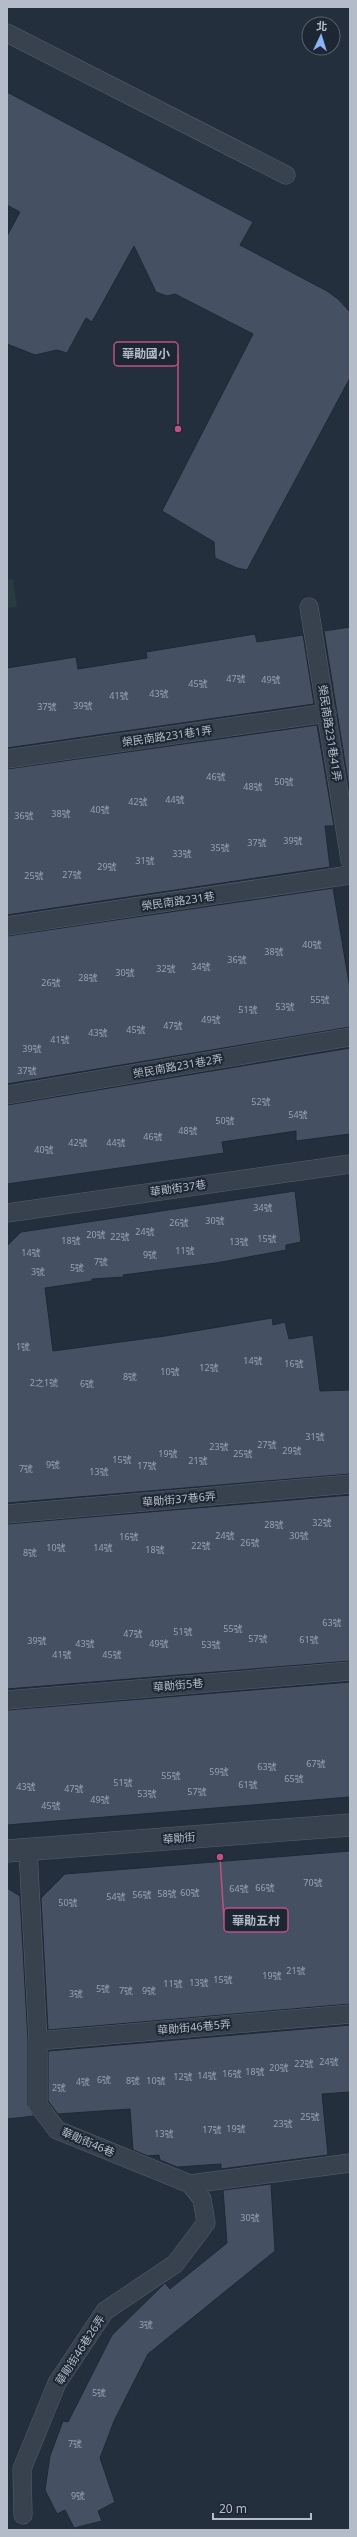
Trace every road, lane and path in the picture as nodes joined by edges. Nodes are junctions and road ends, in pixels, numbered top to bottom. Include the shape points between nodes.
1 (7, 33) edge
2 (286, 175) dead end
3 (310, 607) dead end
4 (327, 713) junction
5 (7, 759) edge
6 (350, 860) edge
7 (350, 875) edge
8 (7, 926) edge
9 (350, 1037) edge
10 (7, 1095) edge
11 (350, 1164) edge
12 (7, 1213) edge
13 (350, 1484) edge
14 (7, 1514) edge
15 (350, 1671) edge
16 (7, 1700) edge
17 (350, 1825) edge
18 (18, 1851) edge
19 (350, 2014) edge
20 (38, 2041) junction
21 (350, 2163) edge
22 (190, 2184) junction
23 (23, 2515) dead end

1 - 2 lane
3 - 4 lane, 榮民南路231巷41弄
4 - 5 lane, 榮民南路231巷1弄
4 - 6 lane, 榮民南路231巷41弄
7 - 8 lane, 榮民南路231巷
9 - 10 lane, 榮民南路231巷2弄
11 - 12 lane, 華勛街37巷
13 - 14 lane, 華勛街37巷6弄
15 - 16 lane, 華勛街5巷
17 - 18 street, 華勛街
18 - 20 lane, 華勛街46巷
19 - 20 lane, 華勛街46巷5弄
20 - 22 lane, 華勛街46巷 via 38,2105 57,2130
21 - 22 lane, 華勛街46巷
22 - 23 lane, 華勛街46巷26弄 via 202,2199 206,2223 175,2264 105,2311 57,2383 22,2469

